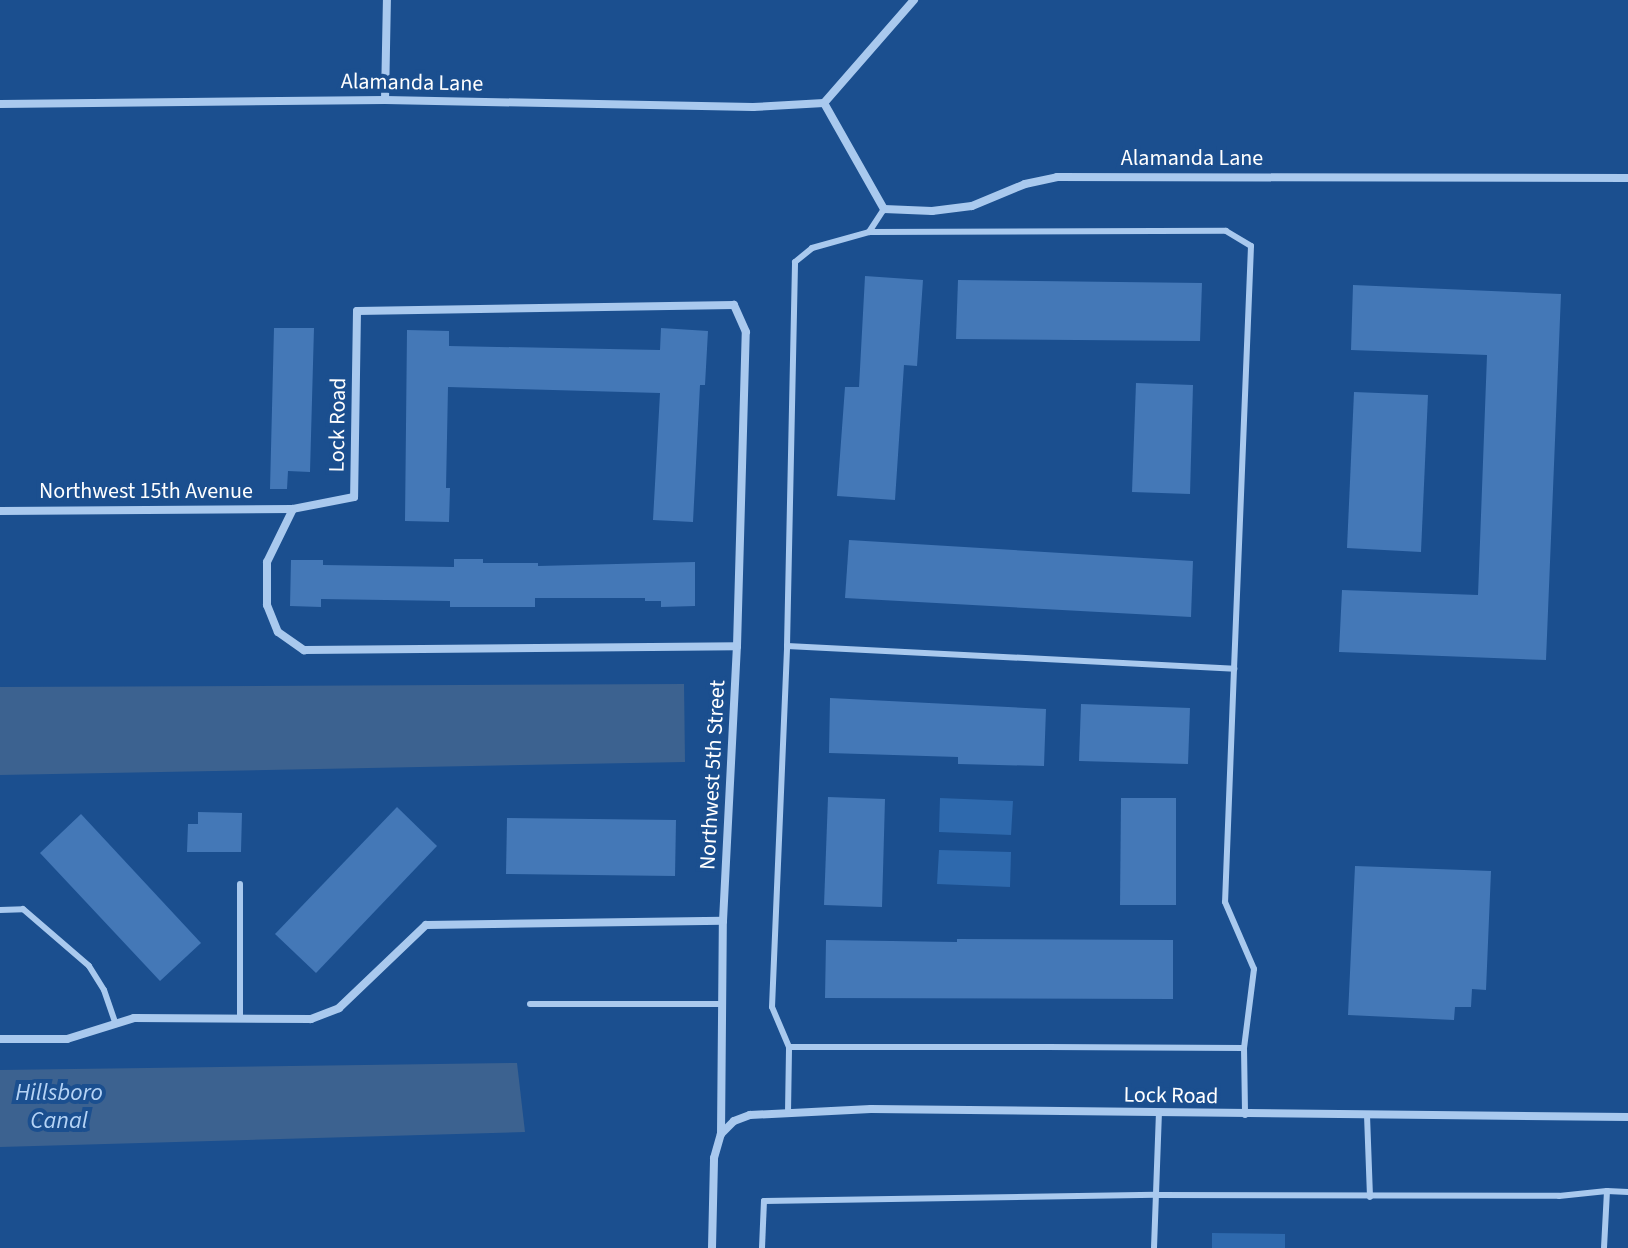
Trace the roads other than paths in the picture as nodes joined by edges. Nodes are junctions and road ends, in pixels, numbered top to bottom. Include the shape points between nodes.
1 (387, 0) edge
2 (914, 0) edge
3 (385, 100) junction
4 (824, 103) junction
5 (0, 104) edge
6 (1628, 178) edge
7 (884, 209) junction
8 (869, 232) junction
9 (734, 305) joint
10 (293, 509) junction
11 (0, 511) edge
12 (737, 646) junction
13 (787, 646) junction
14 (1234, 669) junction
15 (240, 884) dead end
16 (0, 910) edge
17 (723, 921) junction
18 (530, 1004) dead end
19 (722, 1004) junction
20 (240, 1018) junction
21 (116, 1024) junction
22 (0, 1039) edge
23 (789, 1047) junction
24 (1244, 1048) junction
25 (788, 1113) junction
26 (1159, 1114) junction
27 (1245, 1115) junction
28 (1367, 1115) junction
29 (1628, 1117) edge
30 (721, 1134) junction
31 (1607, 1191) junction
32 (1628, 1192) edge
33 (1156, 1195) junction
34 (1370, 1197) junction
35 (712, 1248) edge
36 (762, 1248) edge
37 (1154, 1248) edge
38 (1604, 1248) edge

1 - 3 street
2 - 4 street
3 - 4 street, Alamanda Lane via 753,107
3 - 5 street, Alamanda Lane
4 - 7 street
6 - 7 street, Alamanda Lane via 1057,177 972,206
7 - 8 lane
8 - 13 lane via 812,248 795,262
8 - 14 lane via 1226,231 1251,246
9 - 10 street, Lock Road via 357,311 354,497
9 - 12 street, Northwest 5th Street via 746,332
10 - 11 street, Northwest 15th Avenue
10 - 12 street via 267,562 267,605 278,632 304,650
12 - 17 street, Northwest 5th Street
13 - 14 lane
13 - 23 lane via 772,1007
14 - 24 lane via 1225,902 1254,969
15 - 20 lane
16 - 21 lane via 23,909 89,966
17 - 19 street, Northwest 5th Street
17 - 20 street via 426,925 339,1008 311,1019
18 - 19 lane
19 - 30 street, Northwest 5th Street
20 - 21 street via 134,1018
21 - 22 street via 67,1039
23 - 24 lane
23 - 25 lane
24 - 27 lane
25 - 26 street, Lock Road via 871,1109
25 - 30 street, Lock Road via 741,1118
26 - 27 street, Lock Road
26 - 33 lane
27 - 28 street, Lock Road
28 - 29 street, Lock Road
28 - 34 lane
30 - 35 street, Northwest 5th Street via 714,1158
31 - 32 lane
31 - 34 lane
31 - 38 lane
33 - 34 lane
33 - 36 lane via 764,1201
33 - 37 lane

